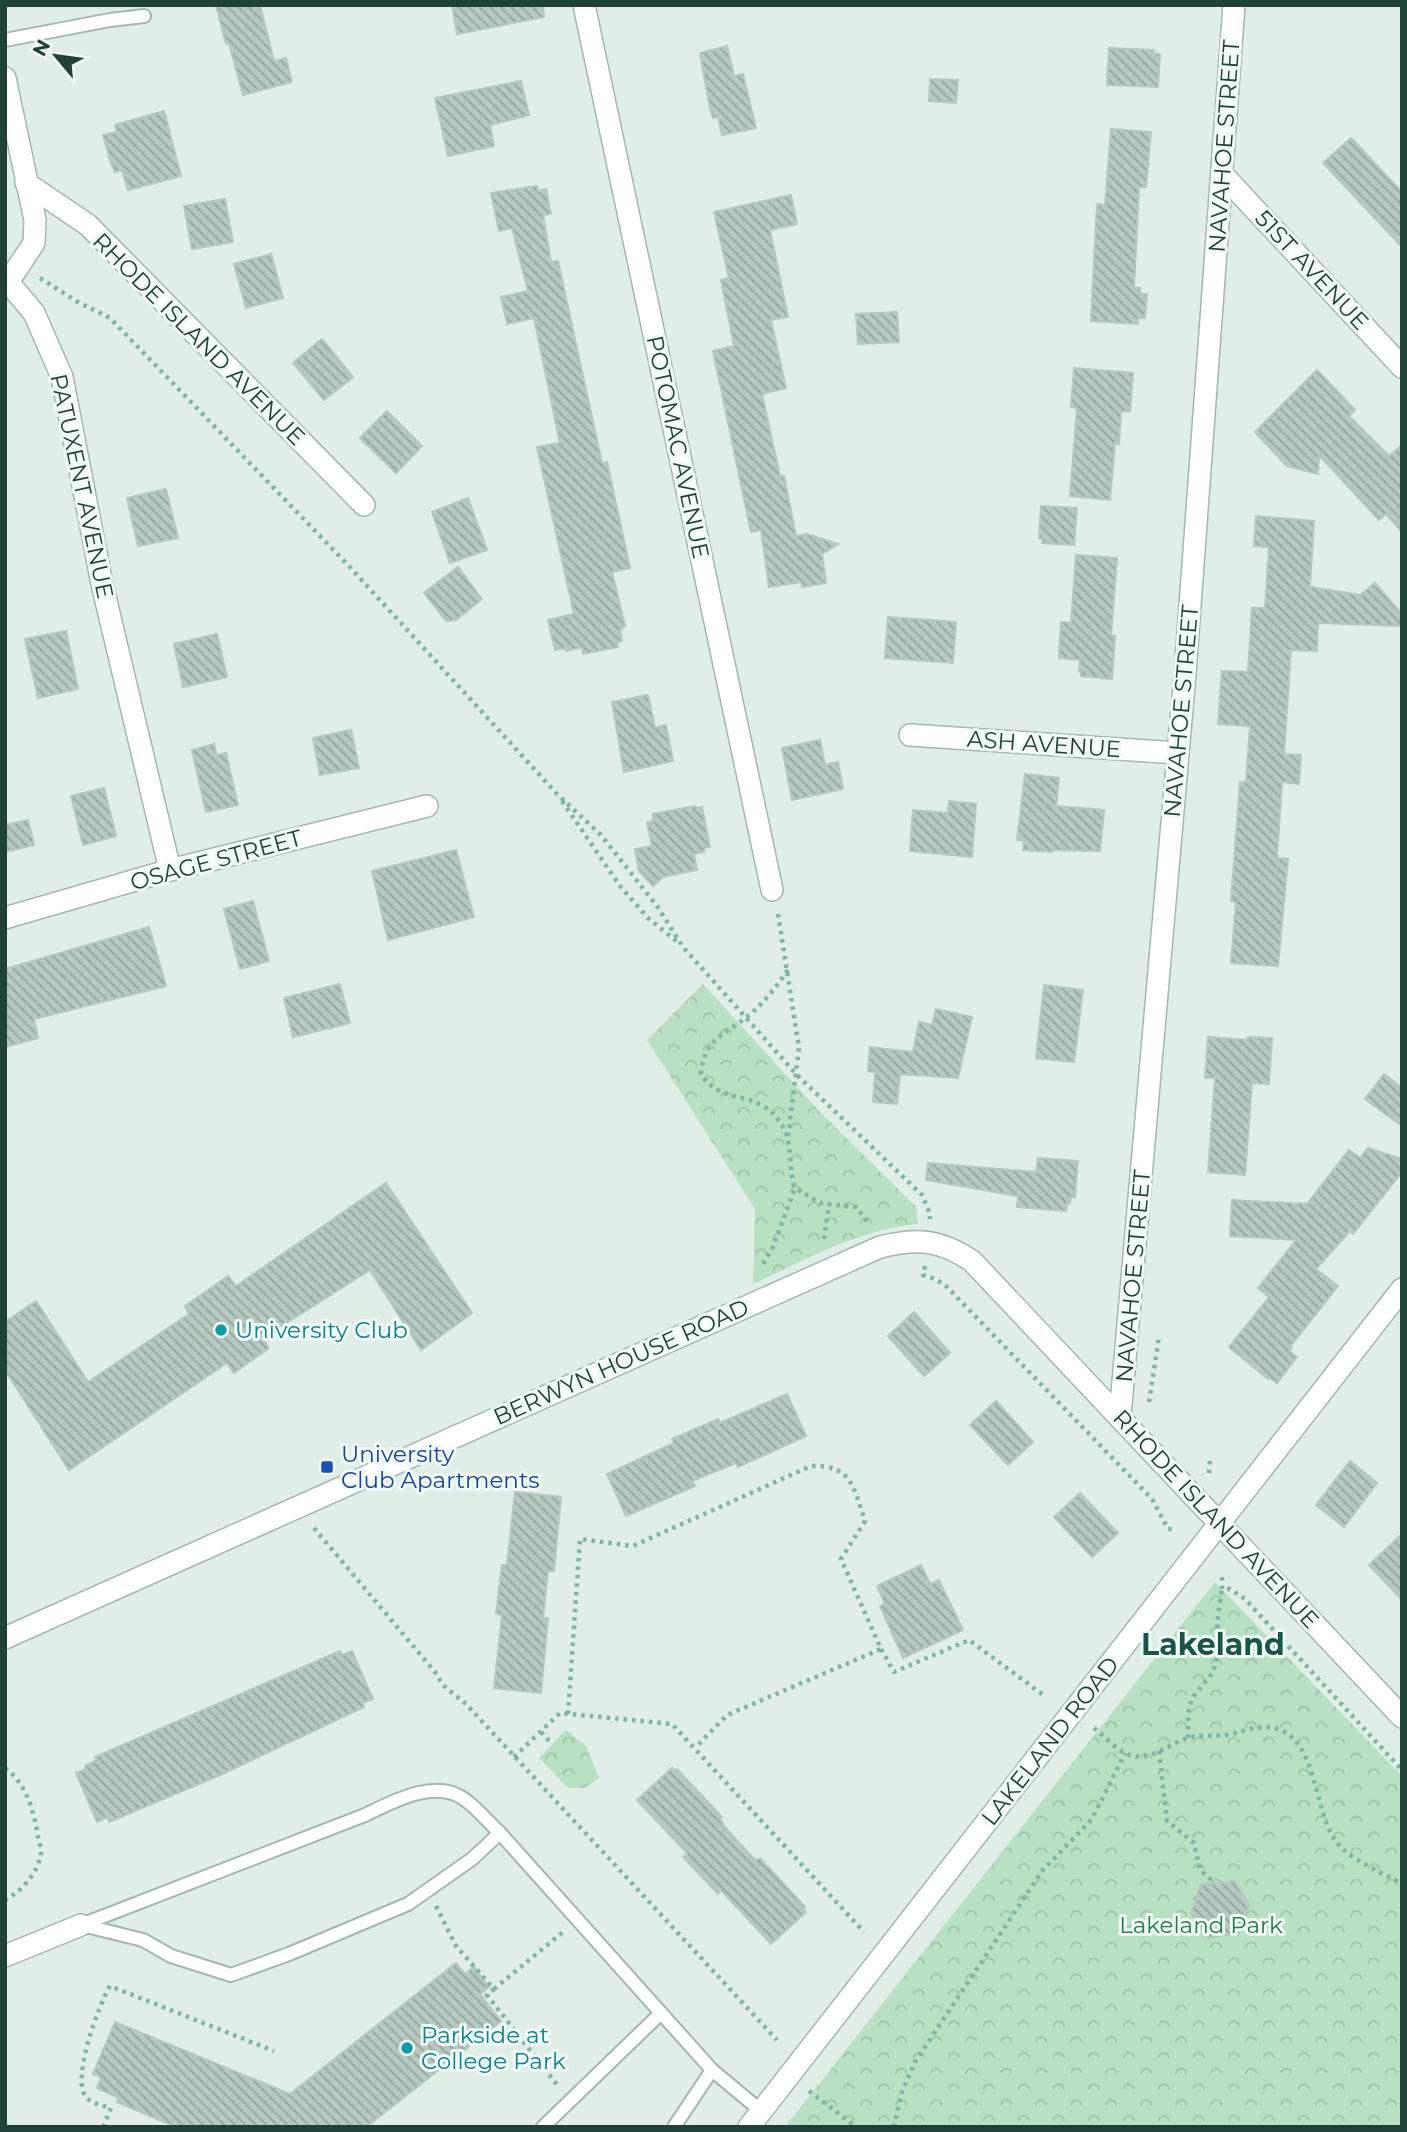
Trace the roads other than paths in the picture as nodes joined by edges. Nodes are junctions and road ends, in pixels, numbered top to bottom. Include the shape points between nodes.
1 (584, 5) edge
2 (1234, 5) edge
3 (144, 16) dead end
4 (5, 40) edge
5 (5, 78) edge
6 (1222, 174) junction
7 (26, 183) junction
8 (12, 277) edge
9 (1402, 367) edge
10 (364, 505) dead end
11 (910, 735) dead end
12 (1178, 754) junction
13 (427, 806) dead end
14 (170, 870) junction
15 (772, 890) road end
16 (5, 918) edge
17 (972, 1261) joint
18 (1402, 1289) edge
19 (1120, 1416) junction
20 (1219, 1525) junction
21 (5, 1638) edge
22 (1402, 1717) edge
23 (500, 1833) junction
24 (81, 1925) junction
25 (5, 1956) edge
26 (661, 2013) junction
27 (712, 2070) junction
28 (755, 2119) edge
29 (543, 2127) edge
30 (674, 2127) edge

1 - 15 street, POTOMAC AVENUE
2 - 6 street, NAVAHOE STREET
3 - 4 lane
5 - 7 street
6 - 9 street, 51ST AVENUE
6 - 12 street, NAVAHOE STREET
7 - 8 street via 35,220 34,243
7 - 10 street, RHODE ISLAND AVENUE via 88,225
8 - 14 street, PATUXENT AVENUE via 34,313 62,377 102,584
11 - 12 street, ASH AVENUE
12 - 19 street, NAVAHOE STREET
13 - 14 street, OSAGE STREET
14 - 16 street, OSAGE STREET
17 - 19 street, RHODE ISLAND AVENUE
17 - 21 street, BERWYN HOUSE ROAD via 929,1241 880,1247
18 - 20 street, LAKELAND ROAD
19 - 20 street, RHODE ISLAND AVENUE
20 - 22 street, RHODE ISLAND AVENUE
20 - 28 street, LAKELAND ROAD
23 - 24 lane via 462,1797 437,1791 411,1794
23 - 24 lane via 408,1904 231,1975 171,1956 143,1940
23 - 26 lane
24 - 25 street
26 - 27 lane
26 - 29 lane
27 - 28 lane
27 - 30 lane

